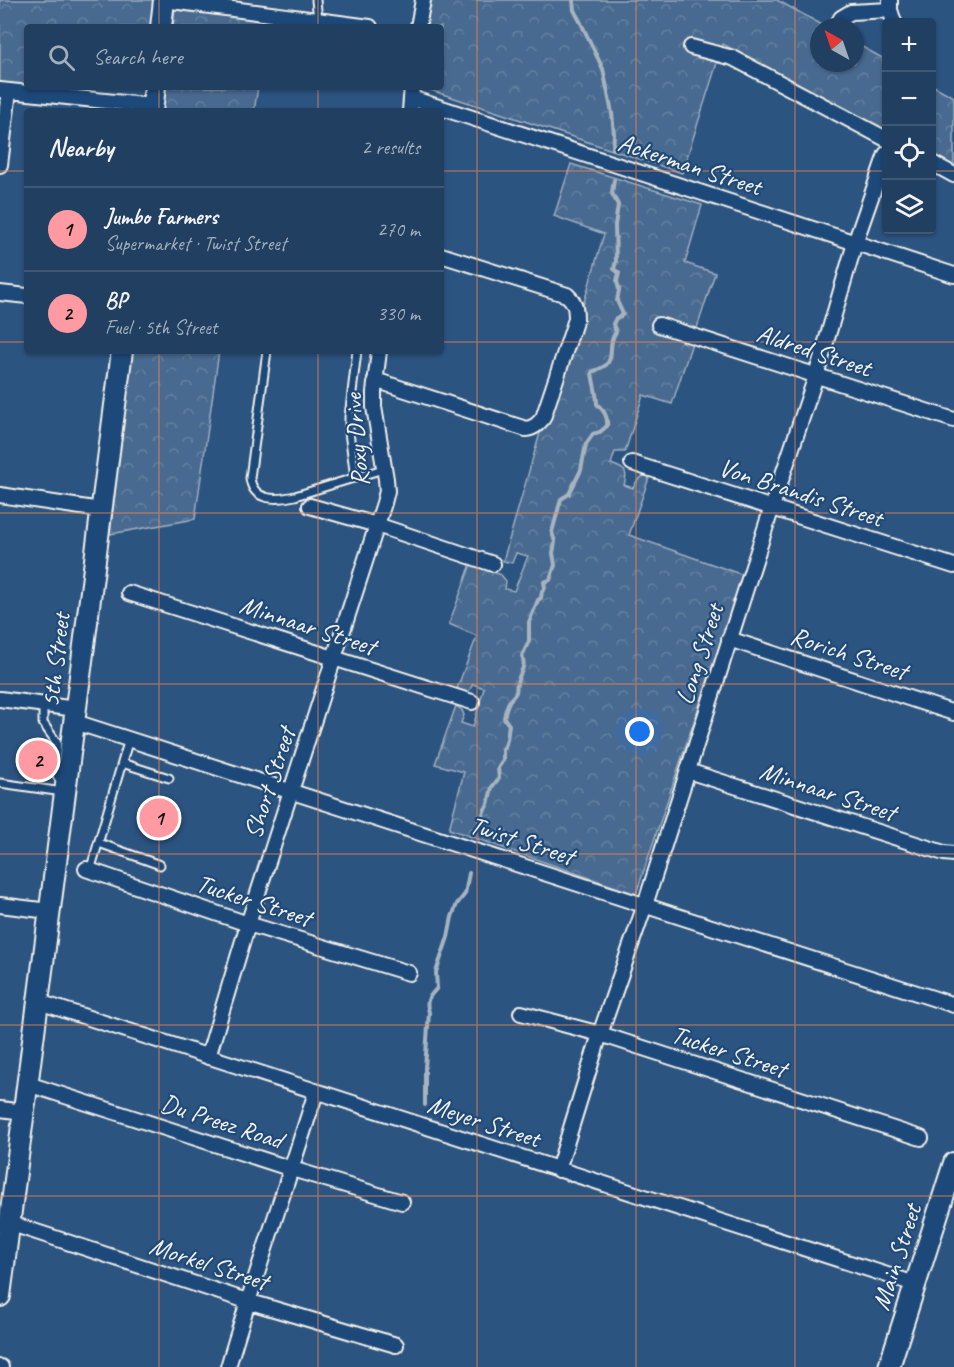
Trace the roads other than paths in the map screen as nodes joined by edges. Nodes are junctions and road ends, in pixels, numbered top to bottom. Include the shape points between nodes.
1 (164, 0) edge
2 (316, 0) edge
3 (423, 0) edge
4 (223, 4) edge
5 (891, 11) edge
6 (841, 18) edge
7 (318, 20) junction
8 (161, 24) edge
9 (348, 24) edge
10 (419, 24) edge
11 (692, 46) dead end
12 (4, 91) edge
13 (411, 99) edge
14 (153, 101) edge
15 (439, 108) edge
16 (444, 110) edge
17 (882, 137) edge
18 (0, 165) edge
19 (882, 165) edge
20 (936, 165) edge
21 (954, 175) edge
22 (855, 243) junction
23 (444, 256) edge
24 (954, 275) edge
25 (0, 293) edge
26 (24, 296) edge
27 (659, 325) dead end
28 (122, 354) edge
29 (267, 354) edge
30 (357, 354) edge
31 (379, 354) edge
32 (816, 376) junction
33 (375, 380) junction
34 (954, 420) edge
35 (632, 463) dead end
36 (384, 469) junction
37 (356, 478) junction
38 (0, 495) edge
39 (310, 506) dead end
40 (772, 507) junction
41 (101, 510) junction
42 (377, 525) junction
43 (493, 564) dead end
44 (954, 567) edge
45 (129, 593) dead end
46 (729, 639) junction
47 (334, 659) junction
48 (0, 699) edge
49 (472, 702) dead end
50 (43, 705) junction
51 (954, 713) edge
52 (76, 715) junction
53 (129, 739) junction
54 (122, 763) junction
55 (688, 771) junction
56 (169, 778) dead end
57 (0, 783) edge
58 (66, 788) junction
59 (291, 792) junction
60 (99, 843) junction
61 (954, 854) edge
62 (160, 865) dead end
63 (88, 870) joint
64 (645, 904) junction
65 (0, 905) edge
66 (49, 911) junction
67 (248, 924) junction
68 (409, 973) dead end
69 (39, 1002) junction
70 (954, 1005) edge
71 (521, 1013) dead end
72 (600, 1034) junction
73 (208, 1057) junction
74 (28, 1084) junction
75 (316, 1092) junction
76 (0, 1109) edge
77 (24, 1112) junction
78 (921, 1138) dead end
79 (954, 1163) edge
80 (292, 1169) junction
81 (558, 1170) junction
82 (402, 1202) dead end
83 (9, 1223) junction
84 (915, 1284) junction
85 (0, 1296) edge
86 (248, 1301) junction
87 (396, 1345) dead end
88 (228, 1367) edge
89 (889, 1367) edge

1 - 4 street
1 - 8 main road
2 - 7 lane
3 - 10 street
4 - 7 street
5 - 6 street via 851,12
7 - 9 street
11 - 17 street via 733,58
12 - 14 street
12 - 18 street
13 - 15 street, Ackerman Street
16 - 22 street, Ackerman Street
19 - 22 street, Long Street
20 - 21 street
22 - 24 street, Ackerman Street
22 - 32 street, Long Street
23 - 33 street via 567,295 572,300 576,319 543,418 526,429
25 - 26 street
27 - 32 street, Aldred Street
28 - 41 main road, 5th Street
29 - 37 lane via 250,478 254,491 284,499
30 - 37 lane via 349,417
31 - 33 street, Roxy Drive
32 - 34 street, Aldred Street
32 - 40 street, Long Street
33 - 36 street, Roxy Drive via 374,407
35 - 40 street, Von Brandis Street
36 - 37 lane
36 - 42 street, Roxy Drive via 387,491
38 - 41 street
39 - 42 street
40 - 44 street, Von Brandis Street
40 - 46 street, Long Street
41 - 52 main road, 5th Street
42 - 43 street
42 - 47 street, Short Street
45 - 47 street, Minnaar Street
46 - 51 street, Rorich Street
46 - 55 street, Long Street
47 - 49 street, Minnaar Street
47 - 59 street, Short Street
48 - 50 street, Twist Street
50 - 52 street, Twist Street
50 - 58 lane via 43,723 57,743 55,772
52 - 53 street, Twist Street
52 - 58 main road, 5th Street
53 - 54 lane
53 - 59 street, Twist Street
54 - 56 lane
54 - 60 lane
55 - 61 street, Minnaar Street
55 - 64 street, Long Street
57 - 58 lane
58 - 66 main road, 5th Street
59 - 64 street, Twist Street
59 - 67 street, Short Street
60 - 62 lane
60 - 63 lane
63 - 67 street, Tucker Street
64 - 70 street, Twist Street
64 - 72 street, Long Street
65 - 66 street
66 - 69 main road, 5th Street
67 - 68 street, Tucker Street
67 - 73 street, Short Street
69 - 73 street, Meyer Street
69 - 74 main road, 5th Street
71 - 72 street, Tucker Street
72 - 78 street, Tucker Street
72 - 81 street, Long Street
73 - 75 street, Meyer Street
74 - 77 main road, 5th Street
74 - 80 street, Du Preez Road
75 - 80 street
75 - 81 street, Meyer Street
76 - 77 street
77 - 83 main road, 5th Street
79 - 84 main road, Main Street
80 - 82 street, Du Preez Road
80 - 86 street
81 - 84 street, Meyer Street
83 - 85 main road, 5th Street
83 - 86 street, Morkel Street
84 - 89 main road, Main Street
86 - 87 street, Morkel Street
86 - 88 street

